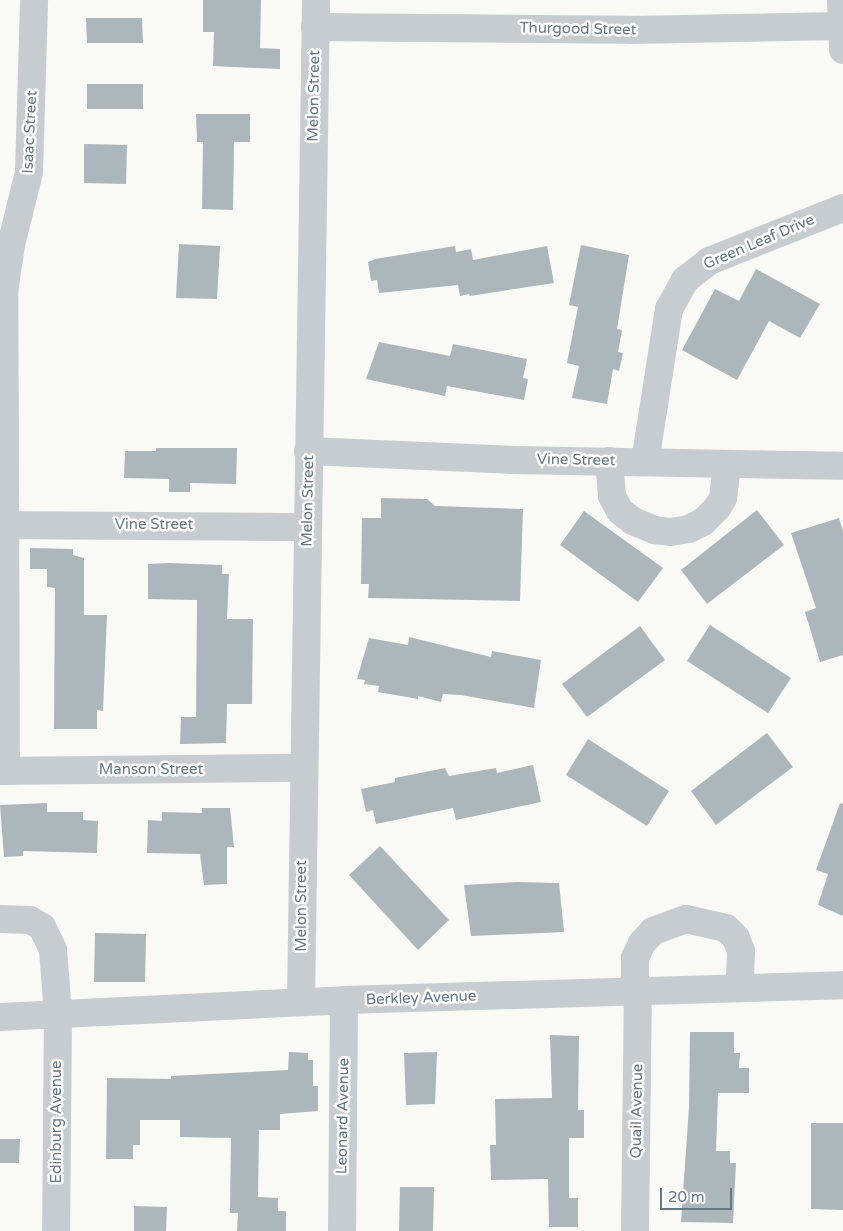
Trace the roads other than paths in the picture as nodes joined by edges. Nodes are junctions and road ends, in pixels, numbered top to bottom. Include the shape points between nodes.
1 (34, 0) edge
2 (316, 0) edge
3 (842, 25) edge
4 (316, 27) junction
5 (843, 208) edge
6 (308, 451) junction
7 (609, 461) junction
8 (645, 462) junction
9 (728, 465) junction
10 (843, 466) edge
11 (3, 525) edge
12 (308, 527) junction
13 (302, 768) junction
14 (3, 771) edge
15 (0, 919) edge
16 (843, 985) edge
17 (740, 988) junction
18 (636, 992) junction
19 (344, 1000) junction
20 (301, 1002) junction
21 (58, 1014) junction
22 (0, 1017) edge
23 (56, 1231) edge
24 (342, 1231) edge
25 (635, 1231) edge

1 - 11 street, Isaac Street via 29,172 11,245 4,292
2 - 4 street, Melon Street
3 - 4 street, Thurgood Street via 630,30
4 - 6 street, Melon Street
5 - 8 street, Green Leaf Drive via 709,261 685,280 669,309
6 - 7 street, Vine Street
6 - 12 street, Melon Street
7 - 8 street, Vine Street
7 - 9 street via 612,496 620,511 654,530 670,532 689,529 703,522 717,508 723,498
8 - 9 street, Vine Street
9 - 10 street, Vine Street
11 - 12 street, Vine Street
11 - 14 street, Isaac Street
12 - 13 street, Melon Street
13 - 14 street, Manson Street
13 - 20 street, Melon Street
15 - 21 street, Edinburg Avenue via 30,920 42,927 50,939
16 - 17 street, Berkley Avenue
17 - 18 street, Berkley Avenue
17 - 18 street, Quail Avenue via 742,951 736,938 726,928 686,919 653,931 642,943 636,958
18 - 19 street, Berkley Avenue
18 - 25 street, Quail Avenue
19 - 20 street, Berkley Avenue
19 - 24 street, Leonard Avenue
20 - 21 street, Berkley Avenue
21 - 22 street, Berkley Avenue
21 - 23 street, Edinburg Avenue

